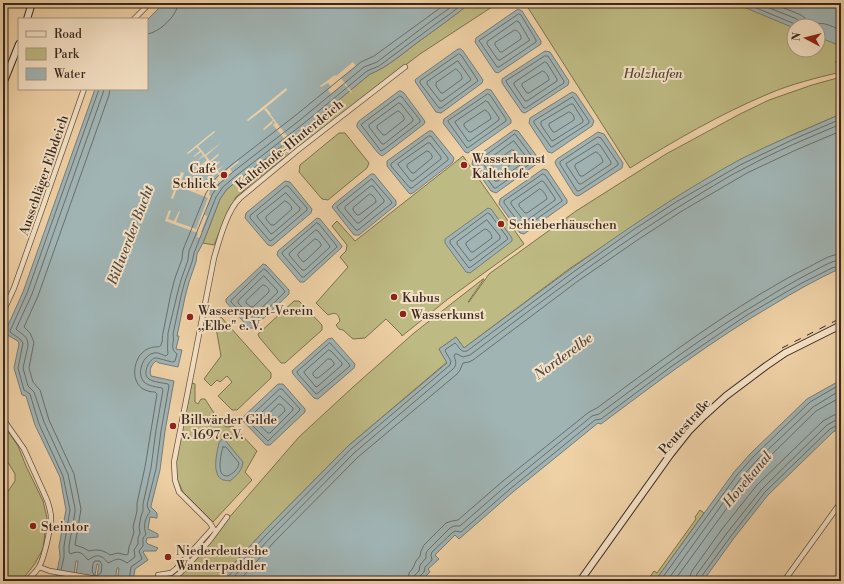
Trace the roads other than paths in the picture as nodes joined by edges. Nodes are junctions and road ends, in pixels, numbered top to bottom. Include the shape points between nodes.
1 (32, 3) edge
2 (150, 3) edge
3 (27, 18) edge
4 (135, 18) edge
5 (18, 46) edge
6 (406, 68) dead end
7 (3, 84) edge
8 (84, 90) edge
9 (3, 310) edge
10 (841, 325) edge
11 (3, 418) edge
12 (841, 502) edge
13 (227, 517) dead end
14 (214, 530) junction
15 (39, 567) junction
16 (158, 575) dead end
17 (27, 581) edge
18 (108, 581) edge
19 (170, 581) edge
20 (580, 581) edge
21 (784, 581) edge

1 - 3 street
2 - 4 street
5 - 7 street
6 - 14 street, Kaltehofe-Hinterdeich via 298,150 233,206 214,258 174,462 179,492
8 - 9 street, Ausschläger Elbdeich via 42,212 14,288
10 - 20 street, Peutestraße via 791,350 766,366 704,416 670,456
11 - 15 street via 24,449 50,508 49,530
12 - 21 street
13 - 14 street
14 - 16 street via 176,569 171,573
14 - 19 street via 210,540
15 - 17 street
15 - 18 street

